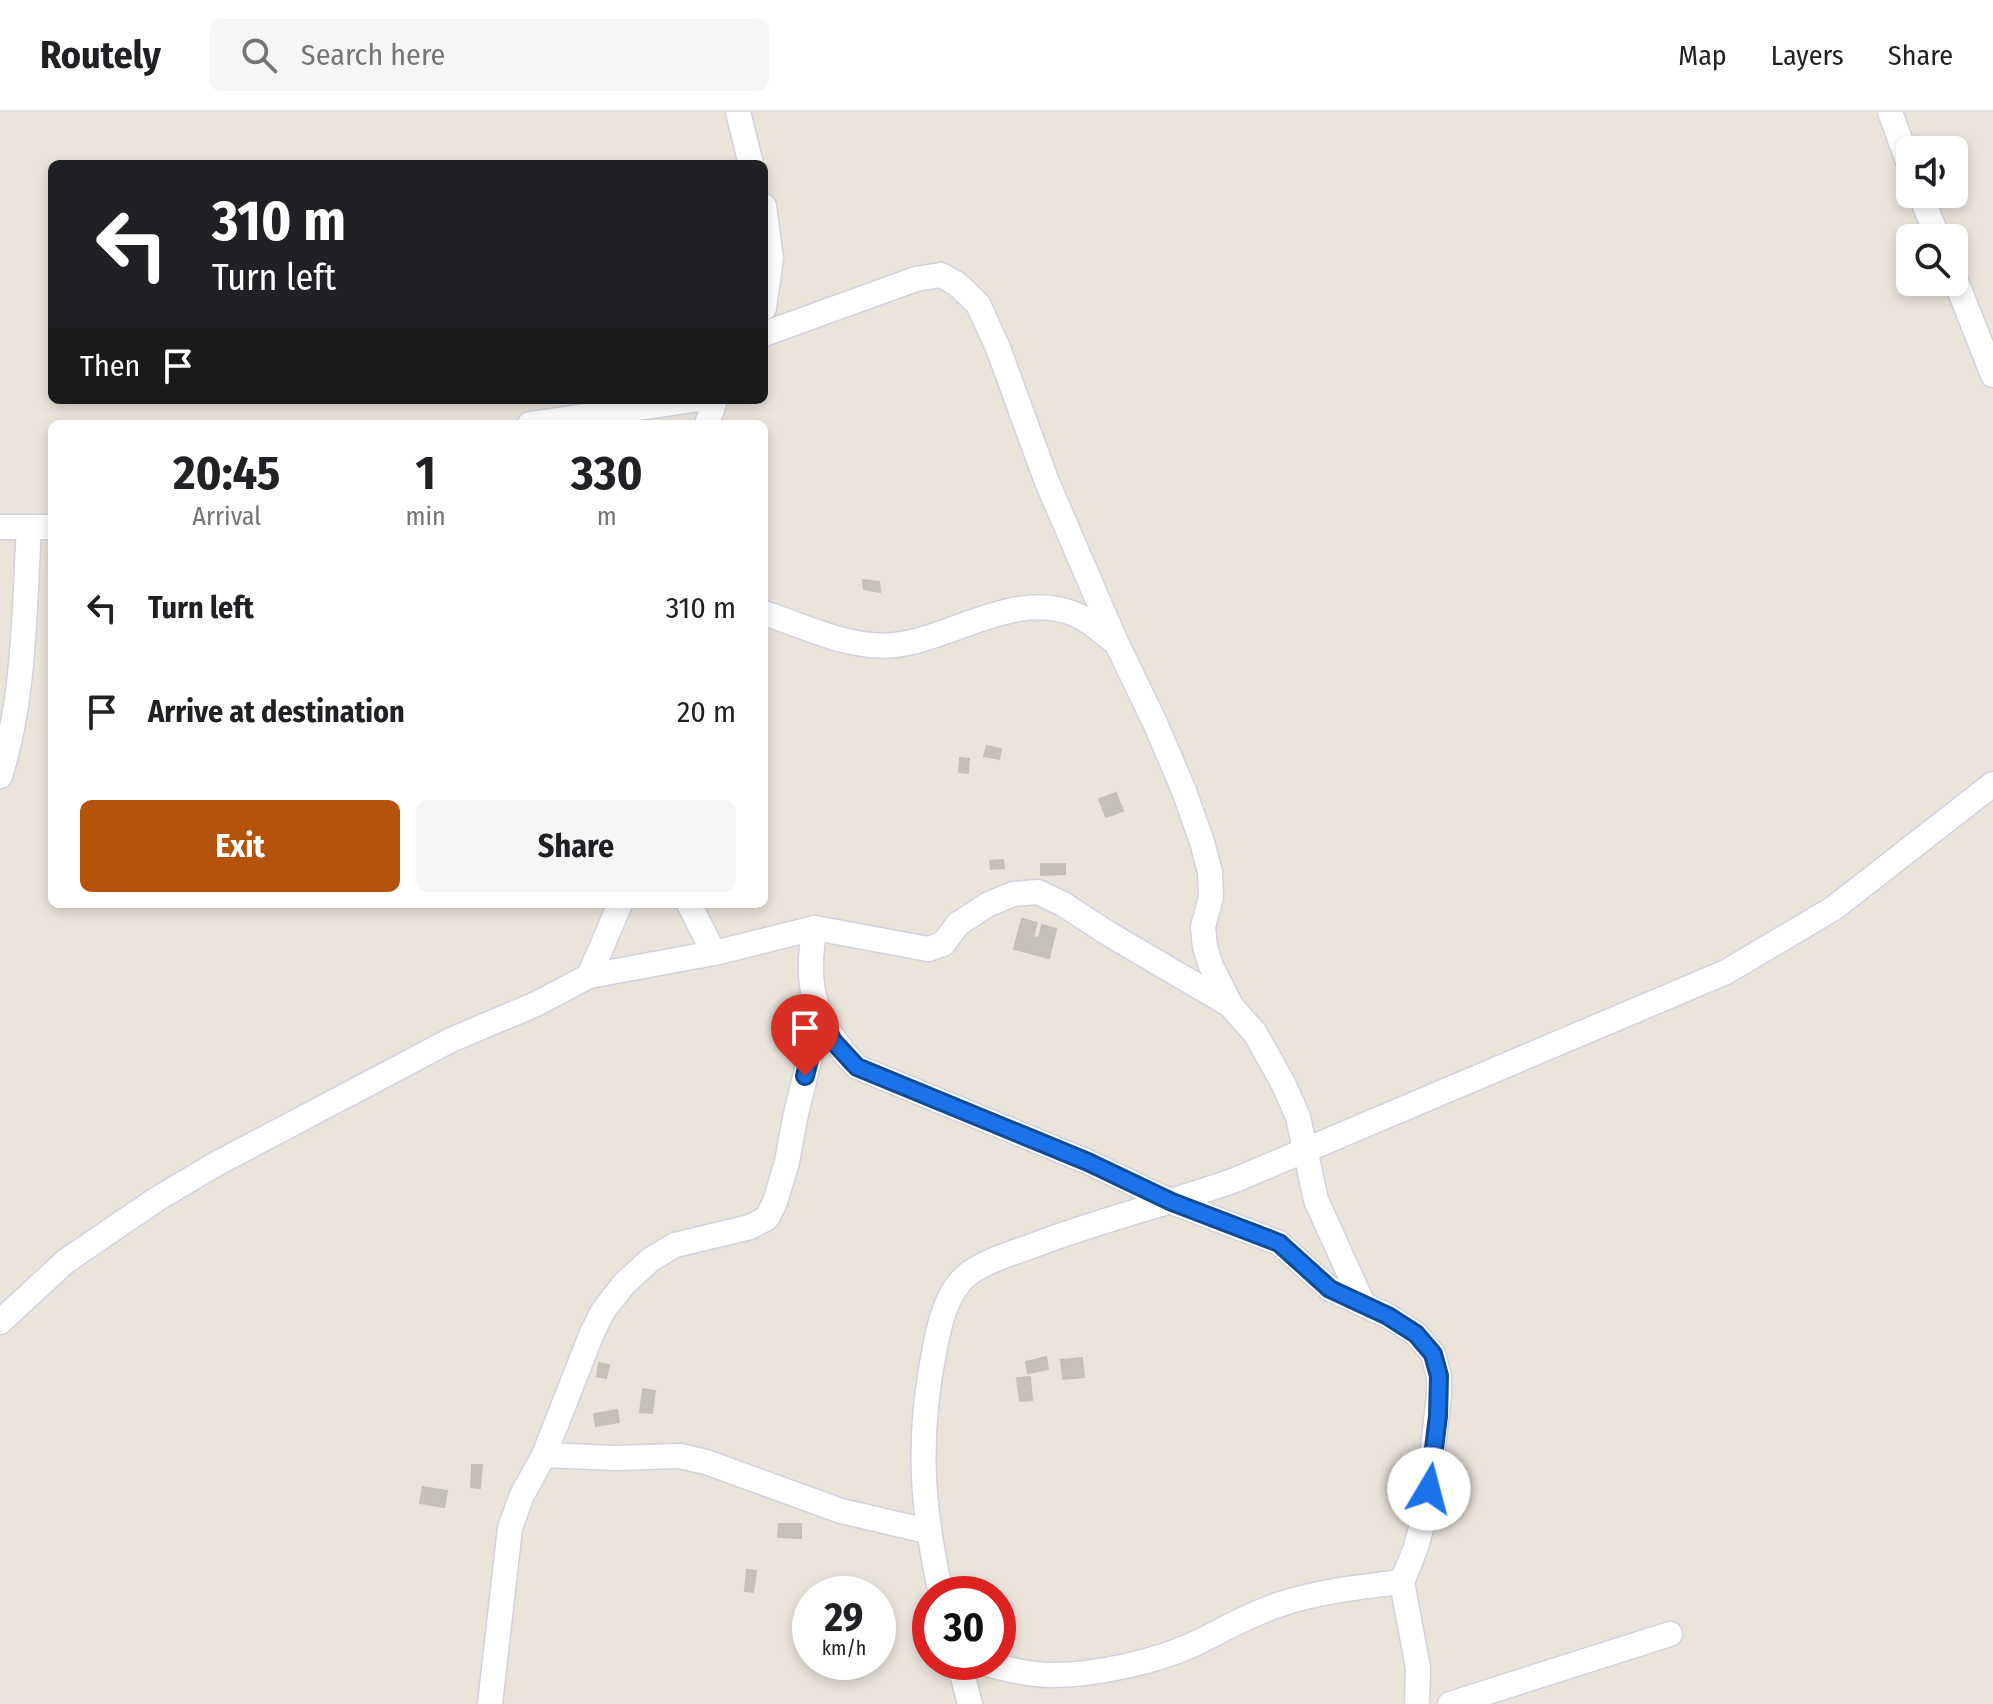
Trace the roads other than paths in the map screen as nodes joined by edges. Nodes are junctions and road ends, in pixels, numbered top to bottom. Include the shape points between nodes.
1 (738, 112) edge
2 (1890, 112) edge
3 (1899, 136) edge
4 (750, 160) edge
5 (768, 236) edge
6 (768, 279) edge
7 (1962, 296) edge
8 (768, 333) edge
9 (1993, 375) edge
10 (666, 404) edge
11 (557, 420) edge
12 (0, 527) edge
13 (40, 528) edge
14 (768, 614) edge
15 (1116, 642) junction
16 (0, 776) edge
17 (1993, 784) edge
18 (618, 908) edge
19 (691, 908) edge
20 (815, 928) junction
21 (714, 953) junction
22 (589, 976) junction
23 (1231, 1006) junction
24 (820, 1016) junction
25 (1306, 1151) junction
26 (1172, 1202) junction
27 (1363, 1304) junction
28 (0, 1322) edge
29 (544, 1455) junction
30 (927, 1531) junction
31 (937, 1576) edge
32 (1402, 1582) junction
33 (1670, 1634) dead end
34 (1016, 1671) edge
35 (964, 1680) edge
36 (490, 1704) edge
37 (970, 1704) edge
38 (1417, 1704) edge
39 (1450, 1704) edge

1 - 4 street
2 - 3 street
5 - 6 street
7 - 9 street
8 - 15 street via 916,279 941,275 957,284 978,304 998,348 1047,482
10 - 11 street
12 - 13 street
13 - 16 street via 10,745
14 - 15 street via 860,644 896,645 1013,609 1047,607 1079,615
15 - 23 street via 1202,842 1211,897 1203,927 1205,947
17 - 25 street via 1834,908 1726,972
18 - 22 street
19 - 21 street
20 - 21 street
20 - 23 street via 928,949 943,944 958,924 987,905 1013,894 1038,892
20 - 24 street via 809,953
21 - 22 street
22 - 28 street via 451,1040 216,1164 66,1261
23 - 25 street via 1271,1060 1298,1117
24 - 26 street via 833,1041 857,1067
24 - 29 street via 787,1162 767,1218 675,1245 624,1284 592,1333
25 - 26 street
25 - 27 street via 1316,1200
26 - 27 street via 1279,1243 1330,1289
26 - 30 street via 1072,1230 1004,1257 969,1273 949,1298 925,1398 922,1466
27 - 32 street via 1416,1334 1433,1354 1439,1376 1426,1510
29 - 30 street via 680,1456 841,1511
29 - 36 street via 510,1528
30 - 31 street
32 - 34 street via 1283,1603 1148,1660 1053,1675
32 - 38 street via 1418,1668
33 - 39 street
35 - 37 street

